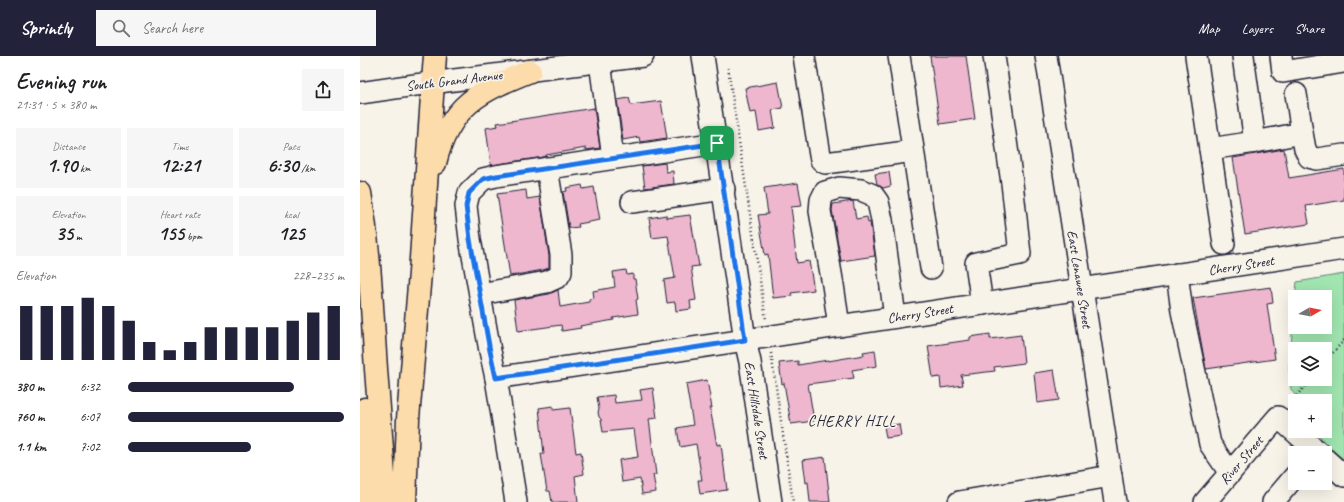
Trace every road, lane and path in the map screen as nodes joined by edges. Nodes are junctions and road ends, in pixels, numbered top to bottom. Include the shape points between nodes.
1 (643, 56) edge
2 (703, 56) edge
3 (804, 56) edge
4 (899, 56) edge
5 (994, 56) edge
6 (1046, 56) edge
7 (1196, 56) edge
8 (1243, 56) edge
9 (1281, 56) edge
10 (555, 62) edge
11 (600, 62) junction
12 (1344, 62) edge
13 (435, 68) edge
14 (728, 68) dead end
15 (530, 71) junction
16 (360, 93) edge
17 (1296, 94) dead end
18 (1302, 133) junction
19 (1255, 142) junction
20 (717, 143) junction
21 (1210, 149) junction
22 (913, 151) junction
23 (1344, 155) edge
24 (613, 158) junction
25 (547, 168) junction
26 (724, 189) junction
27 (360, 193) edge
28 (632, 202) dead end
29 (1224, 244) dead end
30 (1344, 249) edge
31 (931, 268) dead end
32 (420, 274) junction
33 (1177, 274) junction
34 (1082, 289) junction
35 (480, 294) junction
36 (360, 301) edge
37 (982, 304) junction
38 (895, 317) junction
39 (839, 326) junction
40 (768, 336) junction
41 (745, 340) junction
42 (1344, 340) edge
43 (1332, 354) edge
44 (496, 378) junction
45 (1305, 386) edge
46 (1278, 417) junction
47 (1309, 446) edge
48 (1332, 466) edge
49 (1230, 473) junction
50 (1111, 476) junction
51 (1344, 476) edge
52 (1288, 484) edge
53 (368, 502) edge
54 (386, 502) edge
55 (405, 502) edge
56 (516, 502) edge
57 (772, 502) edge
58 (793, 502) edge
59 (959, 502) edge
60 (1115, 502) edge
61 (1204, 502) edge
62 (1273, 502) edge

1 - 11 street, South Grand Avenue
2 - 20 street, East Hillsdale Street
3 - 22 street via 821,160 825,163
4 - 22 street
5 - 37 street via 1020,254 976,263
6 - 34 street, East Lenawee Street
7 - 21 street
8 - 19 street
9 - 12 street via 1283,72
10 - 11 street, South Grand Avenue
10 - 15 street, South Grand Avenue
11 - 24 street
13 - 15 street, South Grand Avenue via 467,78
13 - 16 street, South Grand Avenue via 395,88
13 - 32 highway
14 - 40 path
15 - 32 highway via 475,97 446,131 434,168
17 - 18 street
18 - 19 street
18 - 23 street via 1309,157 1317,159
19 - 21 street
20 - 24 street
20 - 26 street, East Hillsdale Street
21 - 29 street
22 - 31 street
24 - 25 street
25 - 35 street via 483,179 469,193 466,206
25 - 35 street via 562,264 558,276 547,282
26 - 28 street
26 - 41 street, East Hillsdale Street
27 - 54 highway via 370,267
30 - 33 street, Cherry Street
32 - 55 highway via 407,425
33 - 34 street, Cherry Street
33 - 49 street via 1182,311 1210,444
34 - 37 street, Cherry Street
34 - 50 street, East Lenawee Street
35 - 44 street
36 - 53 highway
37 - 38 street, Cherry Street
38 - 39 street, Cherry Street
38 - 39 street via 878,202 873,195 861,190 839,188 825,192 820,211
39 - 40 street, Cherry Street
40 - 41 street, Cherry Street
40 - 58 path
41 - 44 street, Cherry Street
41 - 57 street, East Hillsdale Street
42 - 43 path
44 - 56 street
45 - 46 path
46 - 47 street
46 - 49 street, River Street
48 - 51 street
49 - 61 street, River Street
50 - 59 street
50 - 60 street, East Lenawee Street
52 - 62 street

